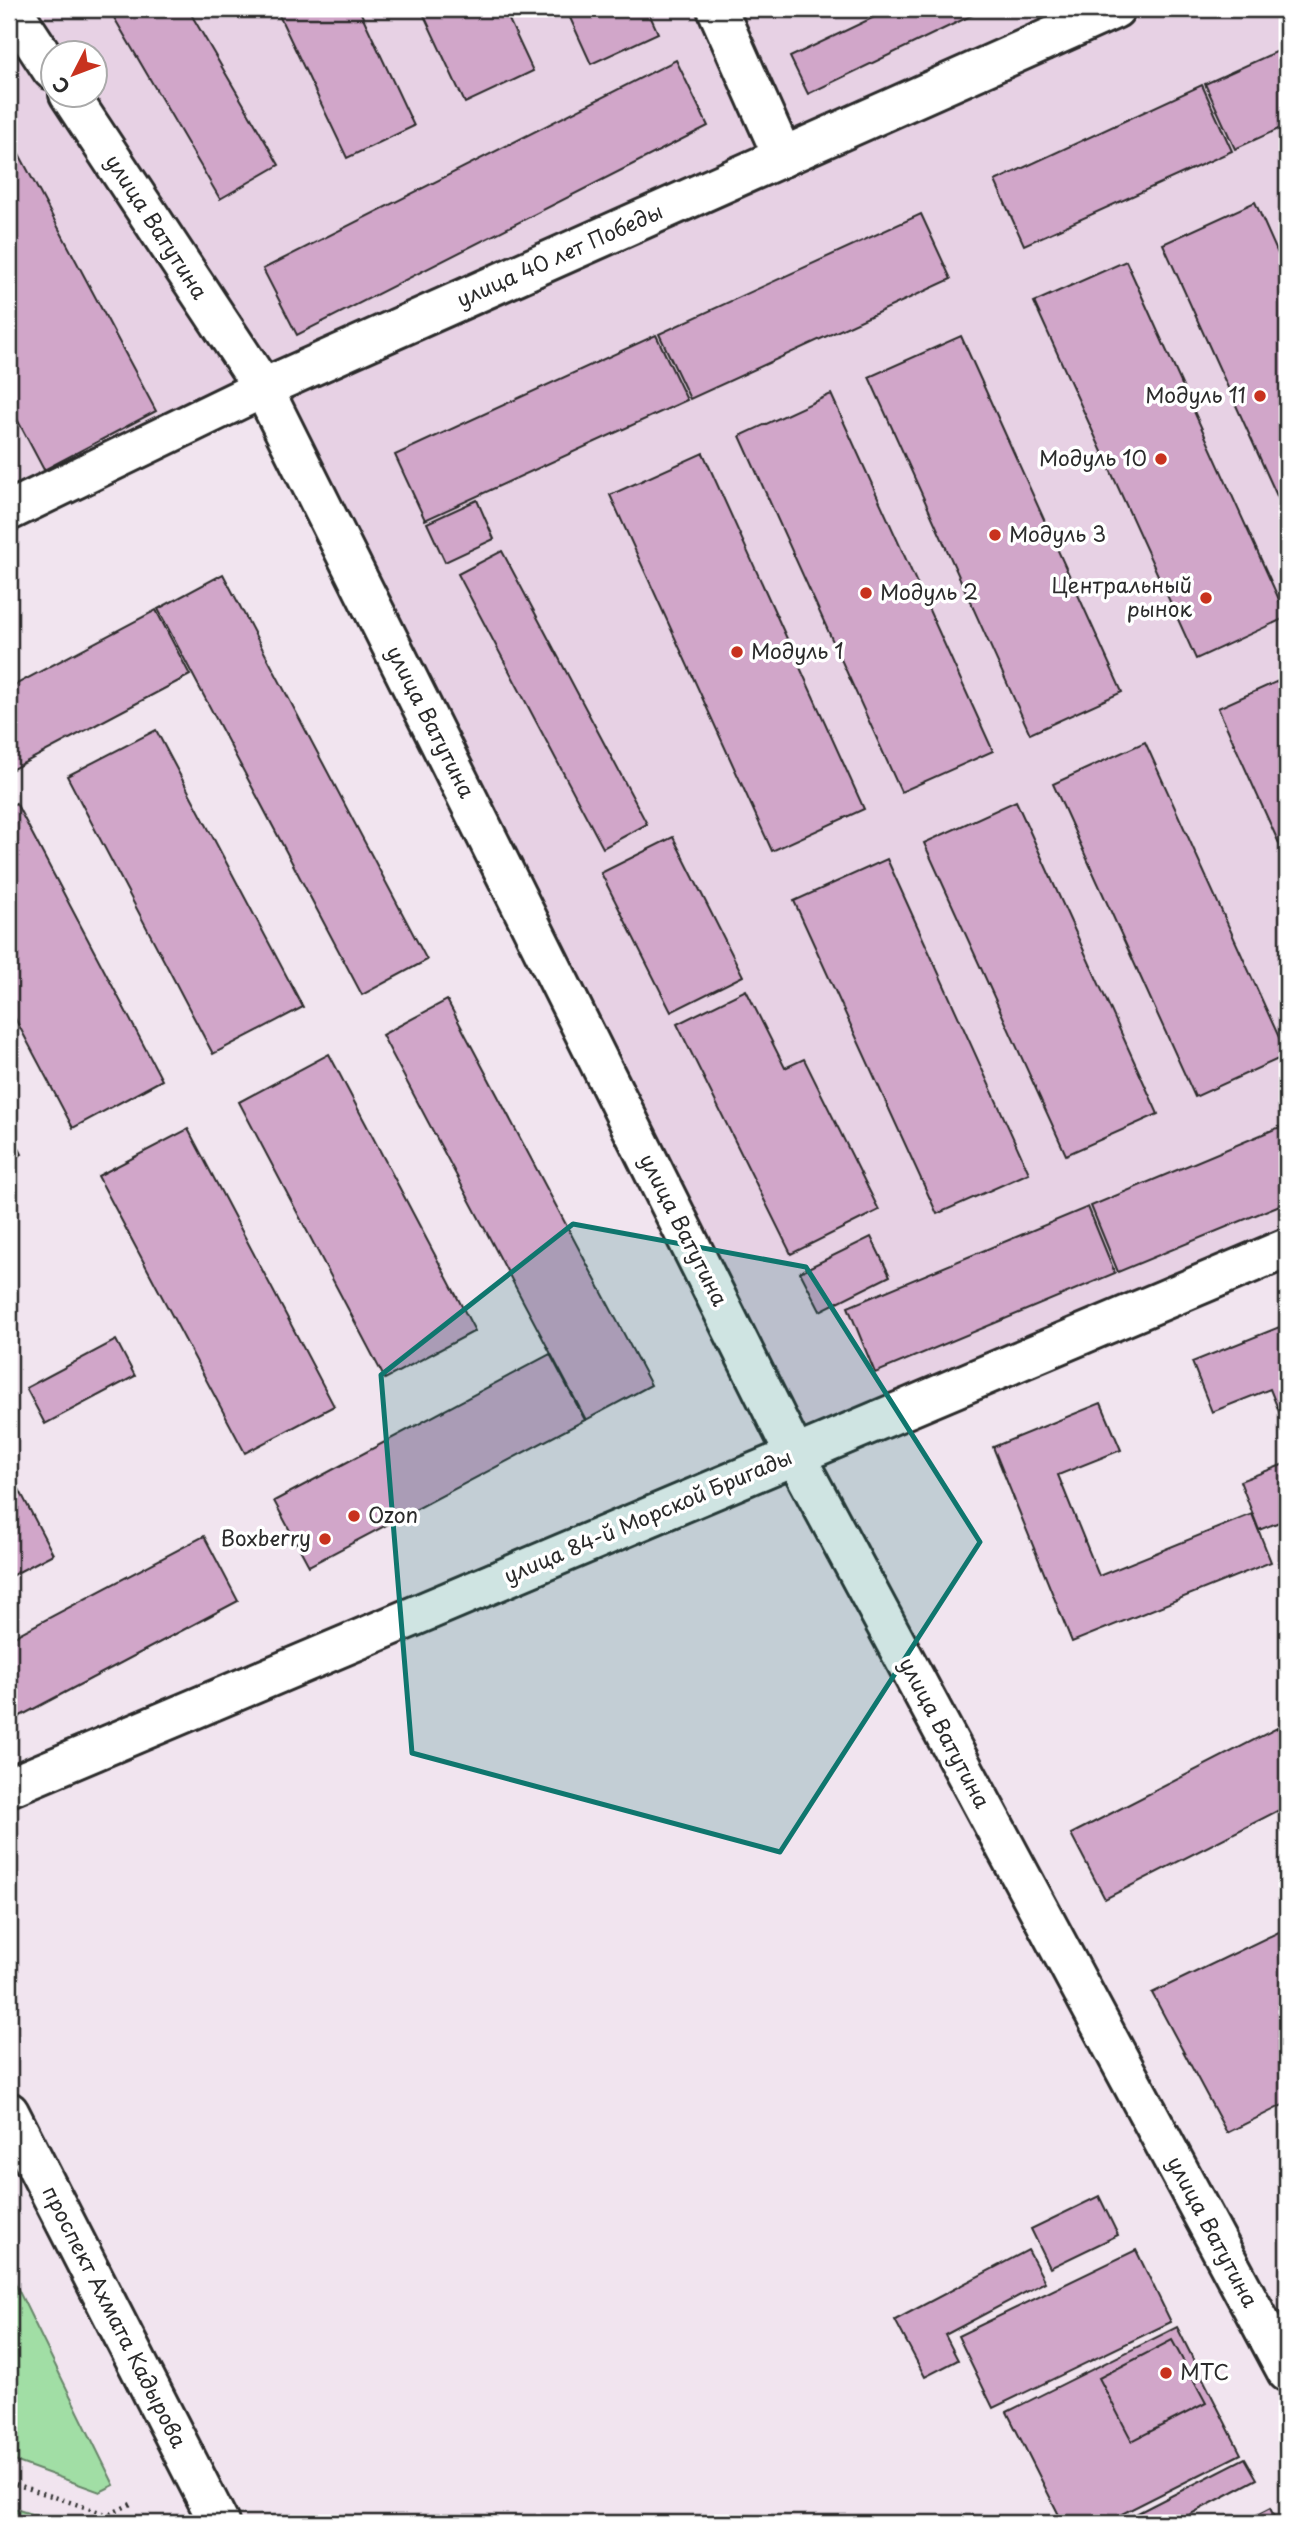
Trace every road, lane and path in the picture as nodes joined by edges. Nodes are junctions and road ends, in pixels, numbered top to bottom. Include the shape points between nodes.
1 (12, 9) edge
2 (717, 9) edge
3 (1115, 9) edge
4 (38, 49) edge
5 (78, 108) edge
6 (783, 157) junction
7 (263, 388) junction
8 (9, 511) edge
9 (1287, 1248) edge
10 (795, 1455) junction
11 (9, 1787) edge
12 (9, 2112) edge
13 (1287, 2372) edge
14 (9, 2482) edge
15 (133, 2503) dead end
16 (109, 2515) junction
17 (92, 2523) edge
18 (219, 2523) edge

1 - 4 street
2 - 6 street
3 - 6 street, улица 40 лет Победы
5 - 7 street, улица Ватутина
6 - 7 street, улица 40 лет Победы
7 - 8 street, улица 40 лет Победы
7 - 10 street, улица Ватутина
9 - 10 street, улица 84-й Морской Бригады
10 - 11 street, улица 84-й Морской Бригады
10 - 13 street, улица Ватутина
12 - 18 street, проспект Ахмата Кадырова
14 - 16 path
15 - 16 path
16 - 17 path

